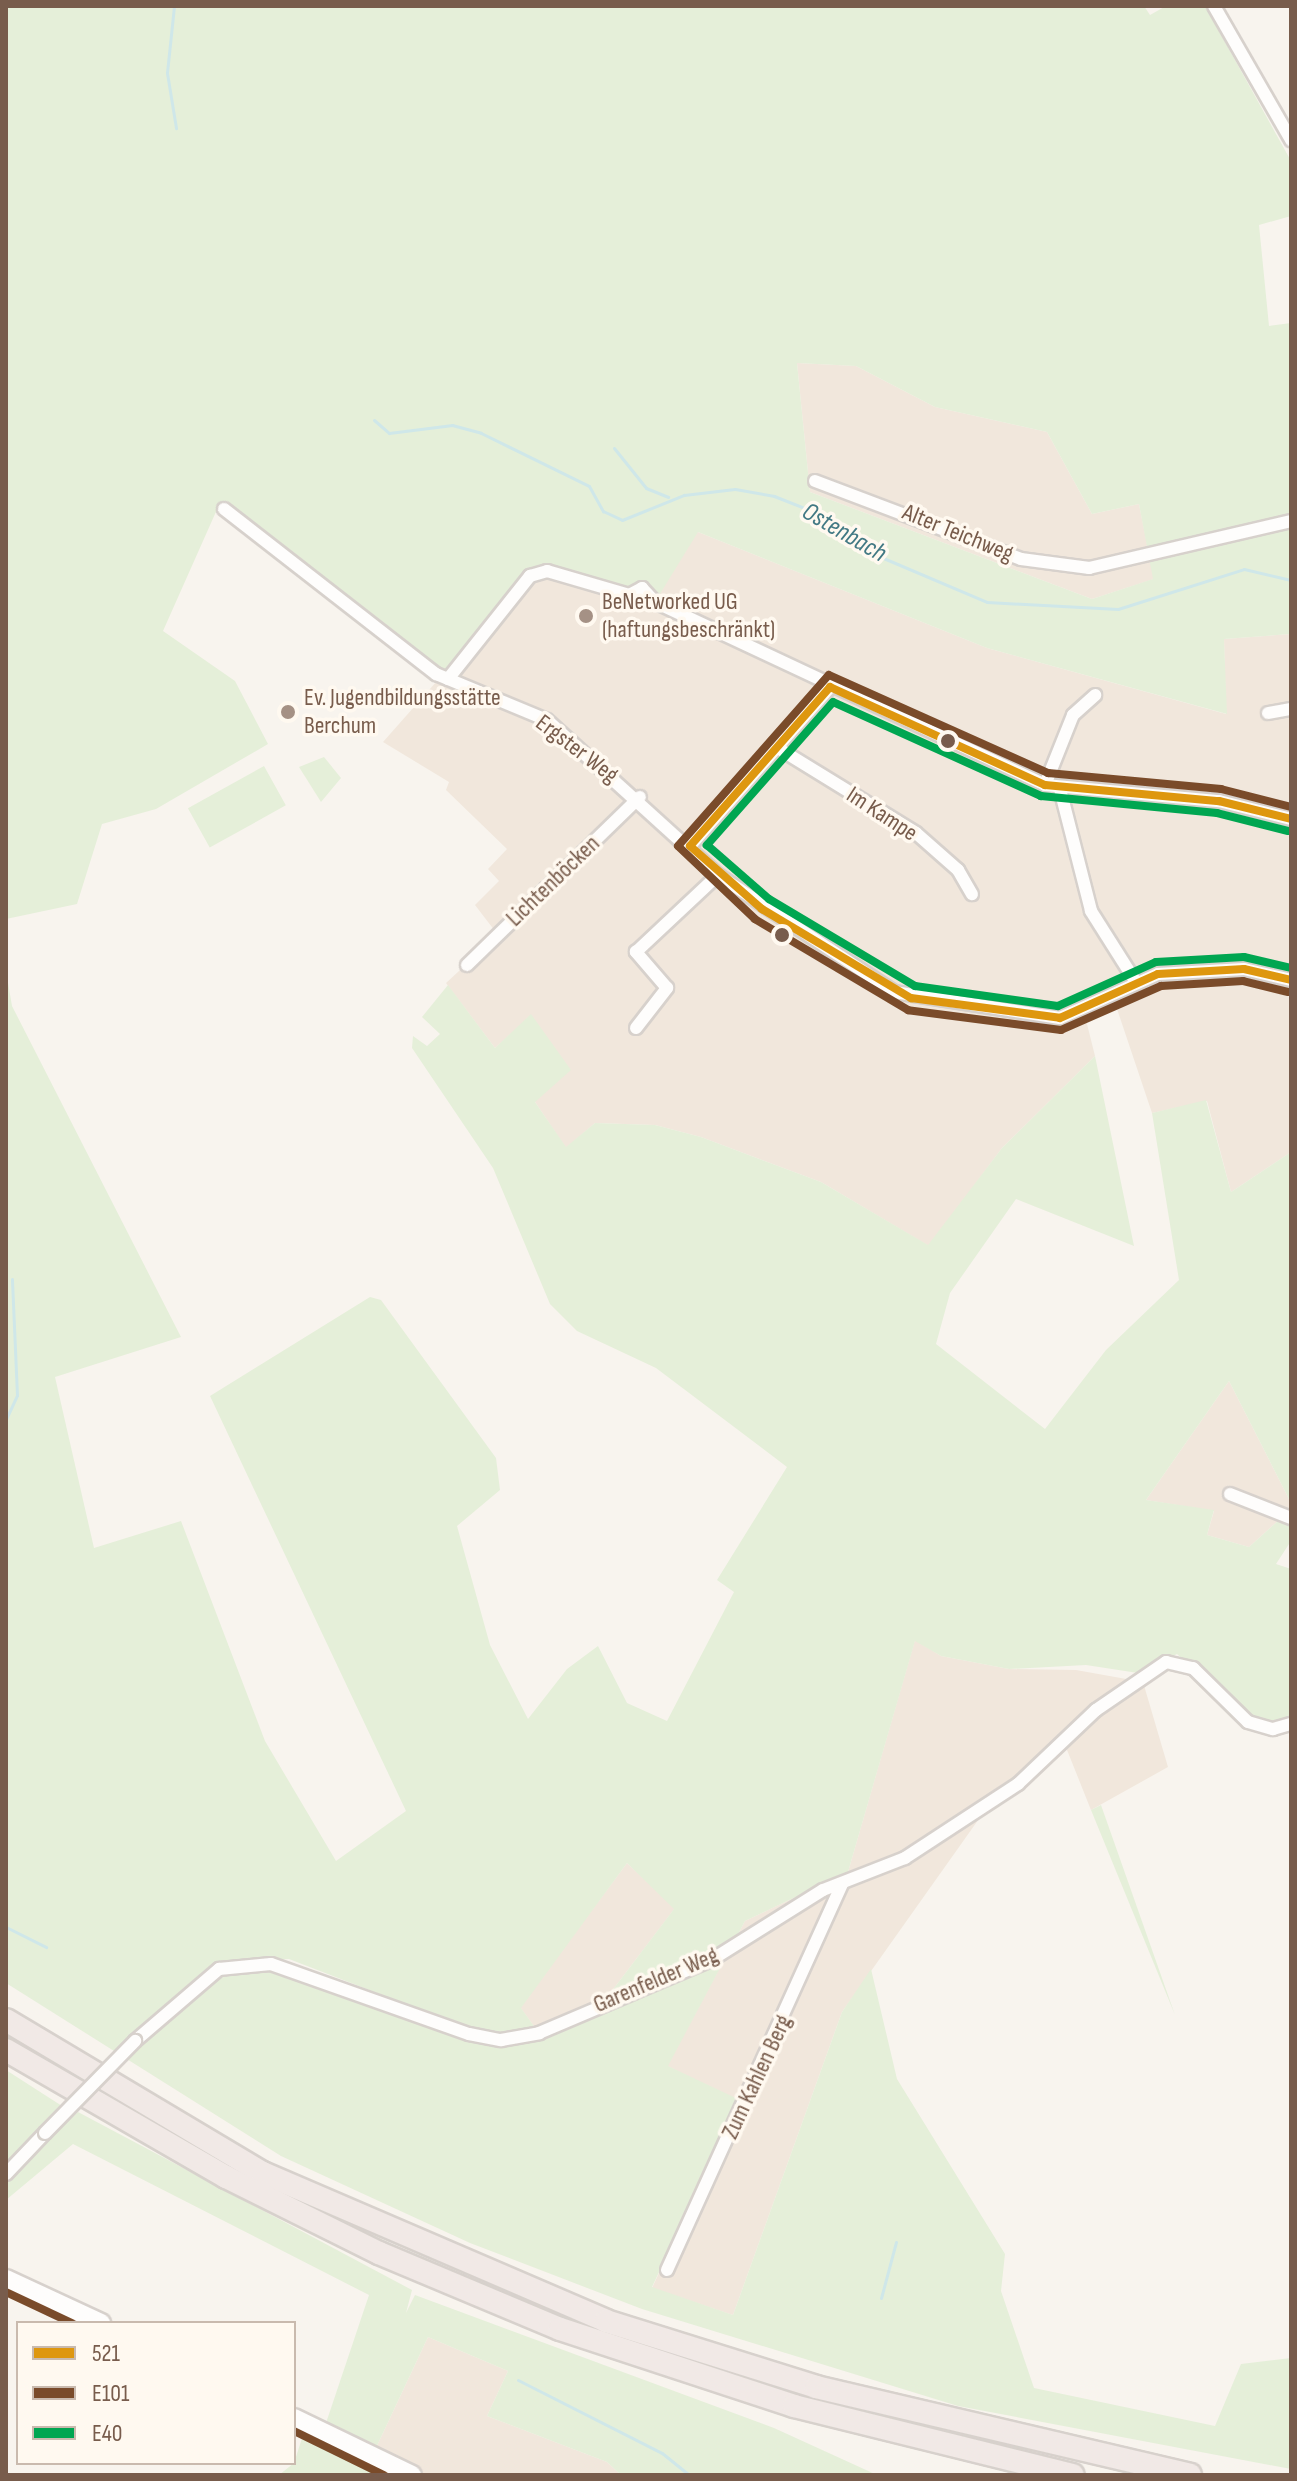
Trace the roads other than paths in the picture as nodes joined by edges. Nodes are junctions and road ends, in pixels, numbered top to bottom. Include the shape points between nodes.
1 (1214, 6) edge
2 (1291, 140) edge
3 (815, 481) dead end
4 (224, 509) dead end
5 (1291, 521) edge
6 (448, 679) junction
7 (830, 687) junction
8 (1095, 695) dead end
9 (1291, 709) edge
10 (1268, 713) dead end
11 (778, 748) junction
12 (1045, 785) junction
13 (1060, 789) junction
14 (640, 797) junction
15 (1291, 819) edge
16 (690, 846) junction
17 (718, 875) junction
18 (972, 894) dead end
19 (467, 965) dead end
20 (1134, 979) junction
21 (1291, 980) edge
22 (636, 1028) dead end
23 (1230, 1494) dead end
24 (1291, 1518) edge
25 (1291, 1724) edge
26 (842, 1884) junction
27 (6, 2020) edge
28 (6, 2050) edge
29 (6, 2174) edge
30 (667, 2270) dead end
31 (6, 2279) edge
32 (97, 2321) edge
33 (296, 2419) edge
34 (412, 2475) edge
35 (1073, 2475) edge
36 (1190, 2475) edge

1 - 2 street
3 - 5 street, Alter Teichweg via 1021,559 1089,568
4 - 6 street, Ergster Weg via 319,589
6 - 7 street via 539,571 629,595 642,588 655,602
6 - 14 street, Ergster Weg via 547,720
7 - 11 street
7 - 12 street
8 - 12 street via 1073,715
9 - 10 street
11 - 16 street
11 - 18 street, Im Kampe via 916,833 958,870
12 - 13 street
13 - 15 street via 1219,801
13 - 20 street via 1091,911
14 - 16 street, Ergster Weg
14 - 19 street, Lichtenböcken
16 - 17 street, Ergster Weg
17 - 20 street, Ergster Weg via 911,998 1060,1018
17 - 22 street via 636,952 667,988
20 - 21 street, Ergster Weg via 1244,969
23 - 24 street
25 - 26 street, Garenfelder Weg via 1273,1729 1248,1722 1193,1668 1166,1662 1096,1710 1018,1784 905,1858
26 - 29 street, Garenfelder Weg, bridge via 765,1921 713,1959 539,2033 485,2038 306,1970 257,1964 219,1969 135,2041
26 - 30 street, Zum Kahlen Berg
27 - 36 highway via 263,2173 593,2315 816,2387
28 - 35 highway via 226,2177 379,2253 560,2329 781,2402
31 - 32 main road
33 - 34 main road

